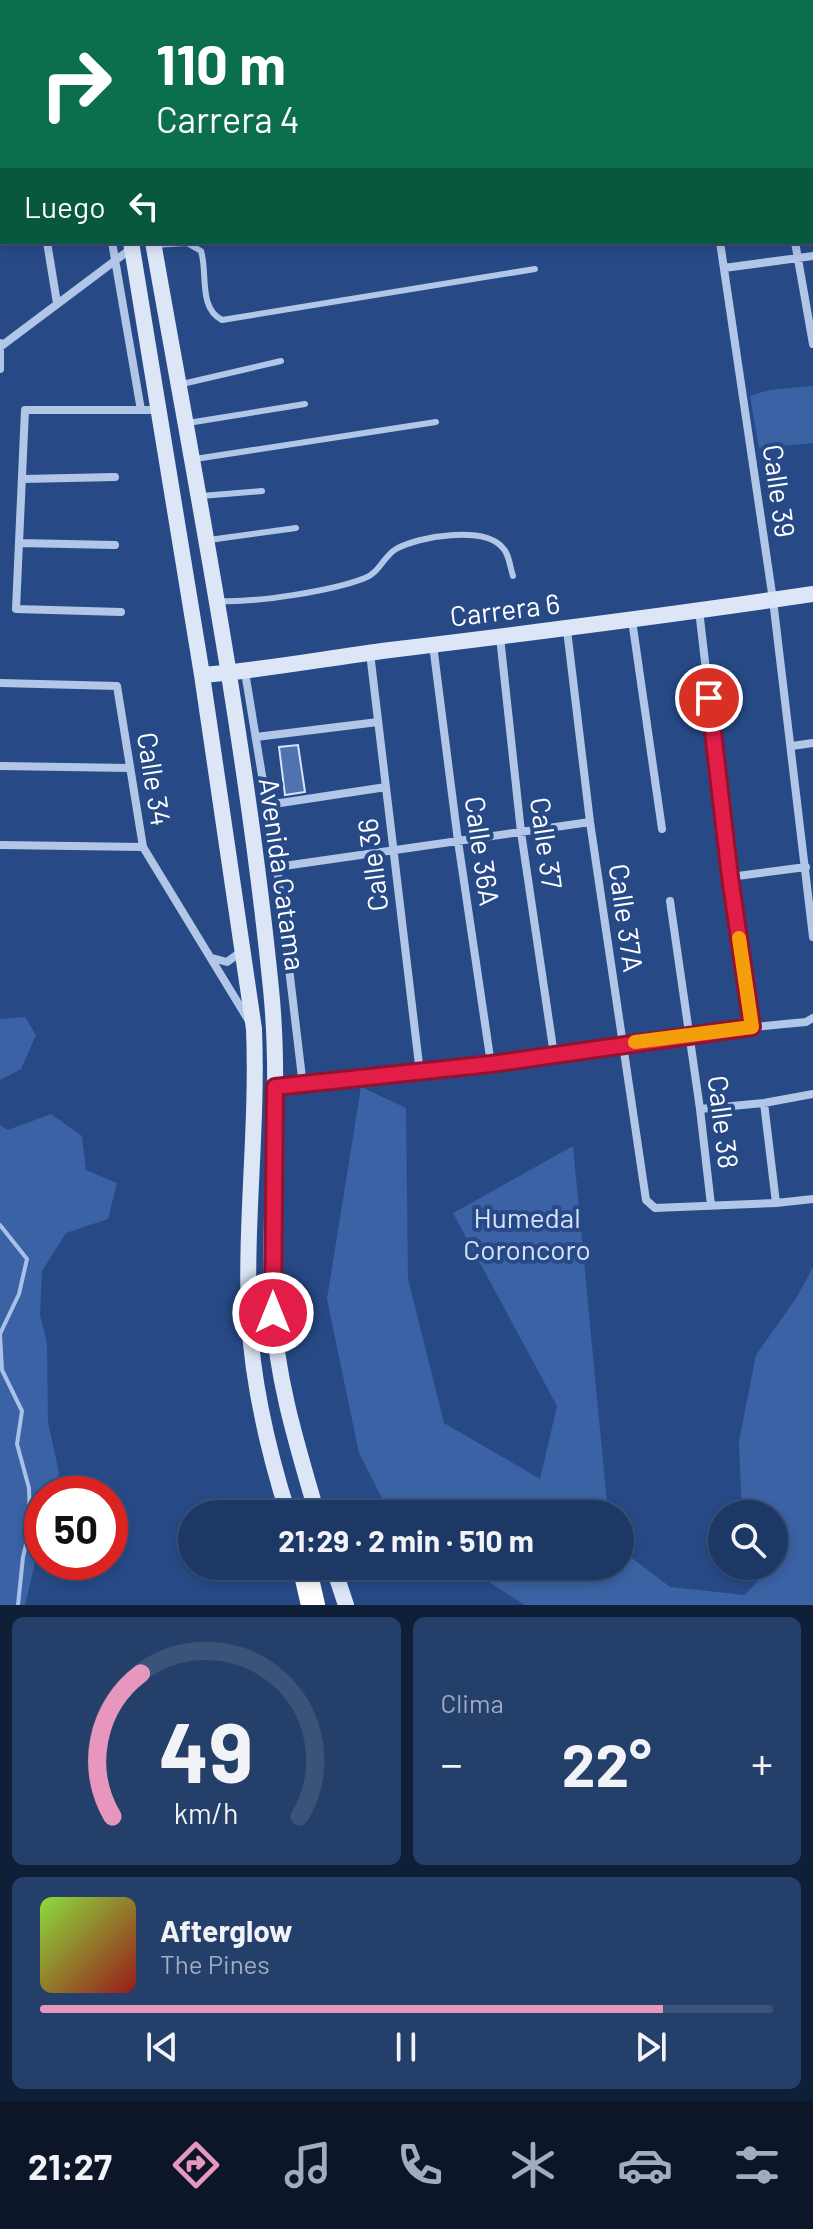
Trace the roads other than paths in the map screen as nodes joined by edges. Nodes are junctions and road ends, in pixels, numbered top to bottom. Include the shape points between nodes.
1 (47, 244) edge
2 (112, 244) edge
3 (154, 244) edge
4 (189, 244) edge
5 (720, 244) edge
6 (795, 244) edge
7 (132, 245) edge
8 (813, 256) edge
9 (798, 258) junction
10 (115, 260) junction
11 (724, 268) junction
12 (535, 269) dead end
13 (57, 303) junction
14 (813, 344) edge
15 (0, 345) edge
16 (281, 361) dead end
17 (0, 369) edge
18 (178, 385) junction
19 (305, 404) dead end
20 (141, 410) junction
21 (159, 410) junction
22 (436, 422) dead end
23 (185, 423) junction
24 (191, 459) junction
25 (115, 477) dead end
26 (22, 479) junction
27 (262, 491) dead end
28 (197, 496) junction
29 (296, 528) dead end
30 (205, 540) junction
31 (19, 543) junction
32 (115, 545) dead end
33 (513, 576) dead end
34 (813, 594) edge
35 (773, 600) junction
36 (216, 601) junction
37 (699, 609) junction
38 (121, 612) dead end
39 (632, 620) junction
40 (567, 630) junction
41 (500, 636) junction
42 (433, 645) junction
43 (370, 653) junction
44 (245, 672) junction
45 (227, 673) junction
46 (202, 675) junction
47 (0, 683) edge
48 (378, 722) junction
49 (256, 737) junction
50 (813, 743) edge
51 (792, 746) junction
52 (0, 766) edge
53 (130, 768) junction
54 (386, 787) junction
55 (267, 805) junction
56 (590, 822) junction
57 (662, 829) dead end
58 (521, 832) junction
59 (458, 841) junction
60 (0, 845) edge
61 (143, 847) junction
62 (393, 851) junction
63 (277, 867) junction
64 (806, 867) junction
65 (730, 877) junction
66 (670, 901) dead end
67 (813, 937) edge
68 (242, 951) junction
69 (210, 957) junction
70 (810, 1020) edge
71 (752, 1027) junction
72 (254, 1029) junction
73 (690, 1036) junction
74 (622, 1043) junction
75 (554, 1055) junction
76 (491, 1064) junction
77 (420, 1073) junction
78 (303, 1086) junction
79 (275, 1087) junction
80 (813, 1094) edge
81 (764, 1103) junction
82 (700, 1109) junction
83 (813, 1199) edge
84 (776, 1203) junction
85 (711, 1205) junction
86 (284, 1500) edge
87 (313, 1500) edge
88 (308, 1580) edge
89 (338, 1580) edge
90 (316, 1605) edge
91 (346, 1605) edge

1 - 13 street
2 - 10 street
3 - 18 main road, Avenida Catama
4 - 12 lane via 201,251 207,305 222,320
5 - 11 street, Calle 39
6 - 9 street
7 - 10 street
7 - 21 main road, Avenida Catama
8 - 9 street
9 - 11 street
9 - 14 street
10 - 13 street
10 - 20 street
11 - 35 street, Calle 39
13 - 15 street
15 - 17 street
16 - 18 lane
18 - 23 main road, Avenida Catama
19 - 23 lane
20 - 21 street
20 - 26 street via 25,410
21 - 46 main road, Avenida Catama
22 - 24 lane
23 - 24 main road, Avenida Catama
24 - 28 main road, Avenida Catama
25 - 26 street
26 - 31 street
27 - 28 lane
28 - 30 main road, Avenida Catama
29 - 30 lane
30 - 36 main road, Avenida Catama
31 - 32 street
31 - 38 street via 16,609
33 - 36 lane via 505,549 492,539 447,536 399,547 377,571 346,584 244,603
34 - 35 main road, Carrera 6
35 - 37 main road, Carrera 6
35 - 51 street, Calle 39
36 - 45 main road, Avenida Catama
37 - 39 main road, Carrera 6
37 - 65 street
39 - 40 main road, Carrera 6
39 - 57 street
40 - 41 main road, Carrera 6
40 - 56 street, Calle 37A
41 - 42 main road, Carrera 6
41 - 58 street, Calle 37
42 - 43 main road, Carrera 6
42 - 59 street, Calle 36A
43 - 44 main road, Carrera 6
43 - 48 street, Calle 36
44 - 45 main road, Carrera 6
44 - 49 street, Avenida Catama
45 - 46 main road, Carrera 6
45 - 79 main road, Avenida Catama via 271,990
46 - 68 main road, Avenida Catama
47 - 53 street, Calle 34 via 117,686
48 - 49 street
48 - 54 street, Calle 36
49 - 55 street, Avenida Catama
50 - 51 street
51 - 64 street, Calle 39
52 - 53 street
53 - 61 street, Calle 34
54 - 55 street
54 - 62 street, Calle 36
55 - 63 street, Avenida Catama
56 - 58 street
56 - 74 street, Calle 37A
58 - 59 street
58 - 75 street, Calle 37
59 - 62 street
59 - 76 street, Calle 36A
60 - 61 street
61 - 69 street, Calle 34
62 - 63 street
62 - 77 street, Calle 36
63 - 78 street, Avenida Catama
64 - 65 street
64 - 67 street, Calle 39
65 - 71 street
66 - 73 street, Calle 38
68 - 69 street via 227,962
68 - 72 main road, Avenida Catama
69 - 72 street, Calle 34
70 - 71 street
71 - 73 street
72 - 86 main road, Avenida Catama via 249,1320 265,1434
73 - 74 street
73 - 82 street, Calle 38
74 - 75 street
74 - 85 street, Calle 37A via 646,1200 655,1208
75 - 76 street
76 - 77 street
77 - 78 street
78 - 79 street
79 - 87 main road, Avenida Catama via 273,1313 291,1424
80 - 81 street
81 - 82 street
81 - 84 street
82 - 85 street, Calle 38
83 - 84 street
84 - 85 street
88 - 90 highway
89 - 91 main road

